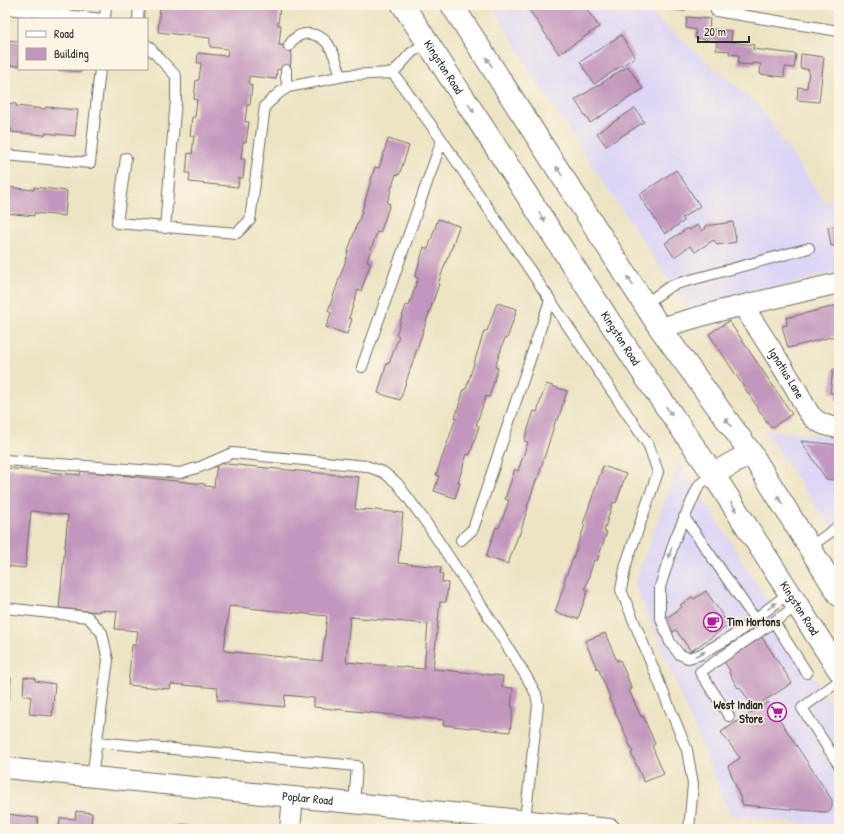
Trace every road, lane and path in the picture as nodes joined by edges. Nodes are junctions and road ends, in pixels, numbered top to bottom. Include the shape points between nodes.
1 (106, 5) edge
2 (139, 5) edge
3 (403, 5) edge
4 (452, 5) edge
5 (716, 5) edge
6 (5, 9) edge
7 (94, 18) edge
8 (104, 18) edge
9 (138, 18) edge
10 (839, 31) edge
11 (427, 42) junction
12 (148, 46) edge
13 (288, 46) dead end
14 (100, 70) edge
15 (286, 70) dead end
16 (393, 73) junction
17 (341, 76) junction
18 (288, 87) junction
19 (442, 140) junction
20 (5, 155) edge
21 (126, 158) dead end
22 (165, 228) junction
23 (809, 248) dead end
24 (839, 283) edge
25 (550, 300) junction
26 (645, 304) junction
27 (743, 306) junction
28 (660, 328) junction
29 (362, 367) dead end
30 (839, 428) edge
31 (751, 453) junction
32 (5, 460) edge
33 (713, 474) junction
34 (684, 517) junction
35 (839, 526) edge
36 (461, 540) dead end
37 (810, 547) junction
38 (839, 594) edge
39 (793, 599) junction
40 (5, 608) edge
41 (755, 619) junction
42 (774, 622) junction
43 (839, 670) edge
44 (807, 673) dead end
45 (839, 681) edge
46 (729, 716) dead end
47 (97, 742) junction
48 (839, 765) edge
49 (5, 768) edge
50 (92, 777) junction
51 (292, 797) junction
52 (354, 803) junction
53 (525, 820) junction
54 (290, 829) edge
55 (610, 829) edge
56 (689, 829) edge

1 - 8 lane
2 - 9 lane
3 - 11 main road, Kingston Road
26 -> 4 main road
5 - 10 lane via 716,10
6 - 7 lane
11 - 16 lane via 411,52
11 -> 33 main road, Kingston Road via 647,379
12 - 22 lane via 176,76
13 - 17 lane via 300,35 317,35 325,40 331,49
14 - 20 lane via 90,163
15 - 18 lane
16 - 17 lane
16 - 19 lane
17 - 18 lane
18 - 22 lane via 265,106 250,220 237,233
19 - 25 lane
19 - 29 lane
21 - 22 lane via 117,223
23 - 26 lane via 676,284
24 - 27 street
25 - 36 lane via 474,530
25 - 56 lane via 649,446 658,472 626,564 621,590 687,750 693,784
26 - 28 main road
27 - 28 street
27 - 30 street, Ignatius Lane via 808,412 816,421
31 -> 28 main road
31 - 33 main road
37 -> 31 main road
32 - 53 lane via 180,473 232,453 366,466 383,472 397,483 425,521 536,694 538,705
33 - 34 lane via 699,485
33 -> 39 main road, Kingston Road
34 - 41 lane
34 -> 41 lane via 660,588 660,616 670,642 679,654 688,658 734,636
35 - 37 lane
37 - 38 main road
41 -> 39 lane
39 - 42 lane
39 - 43 main road, Kingston Road
40 - 47 lane via 88,617 102,633 108,660
42 - 44 lane
42 - 46 lane via 700,672
45 - 48 lane via 802,708
47 - 50 lane
47 - 52 lane via 357,766
49 - 50 street, Poplar Road
50 - 51 street, Poplar Road
51 - 52 street, Poplar Road
51 - 54 street
52 - 53 street, Poplar Road
53 - 55 street, Poplar Road

